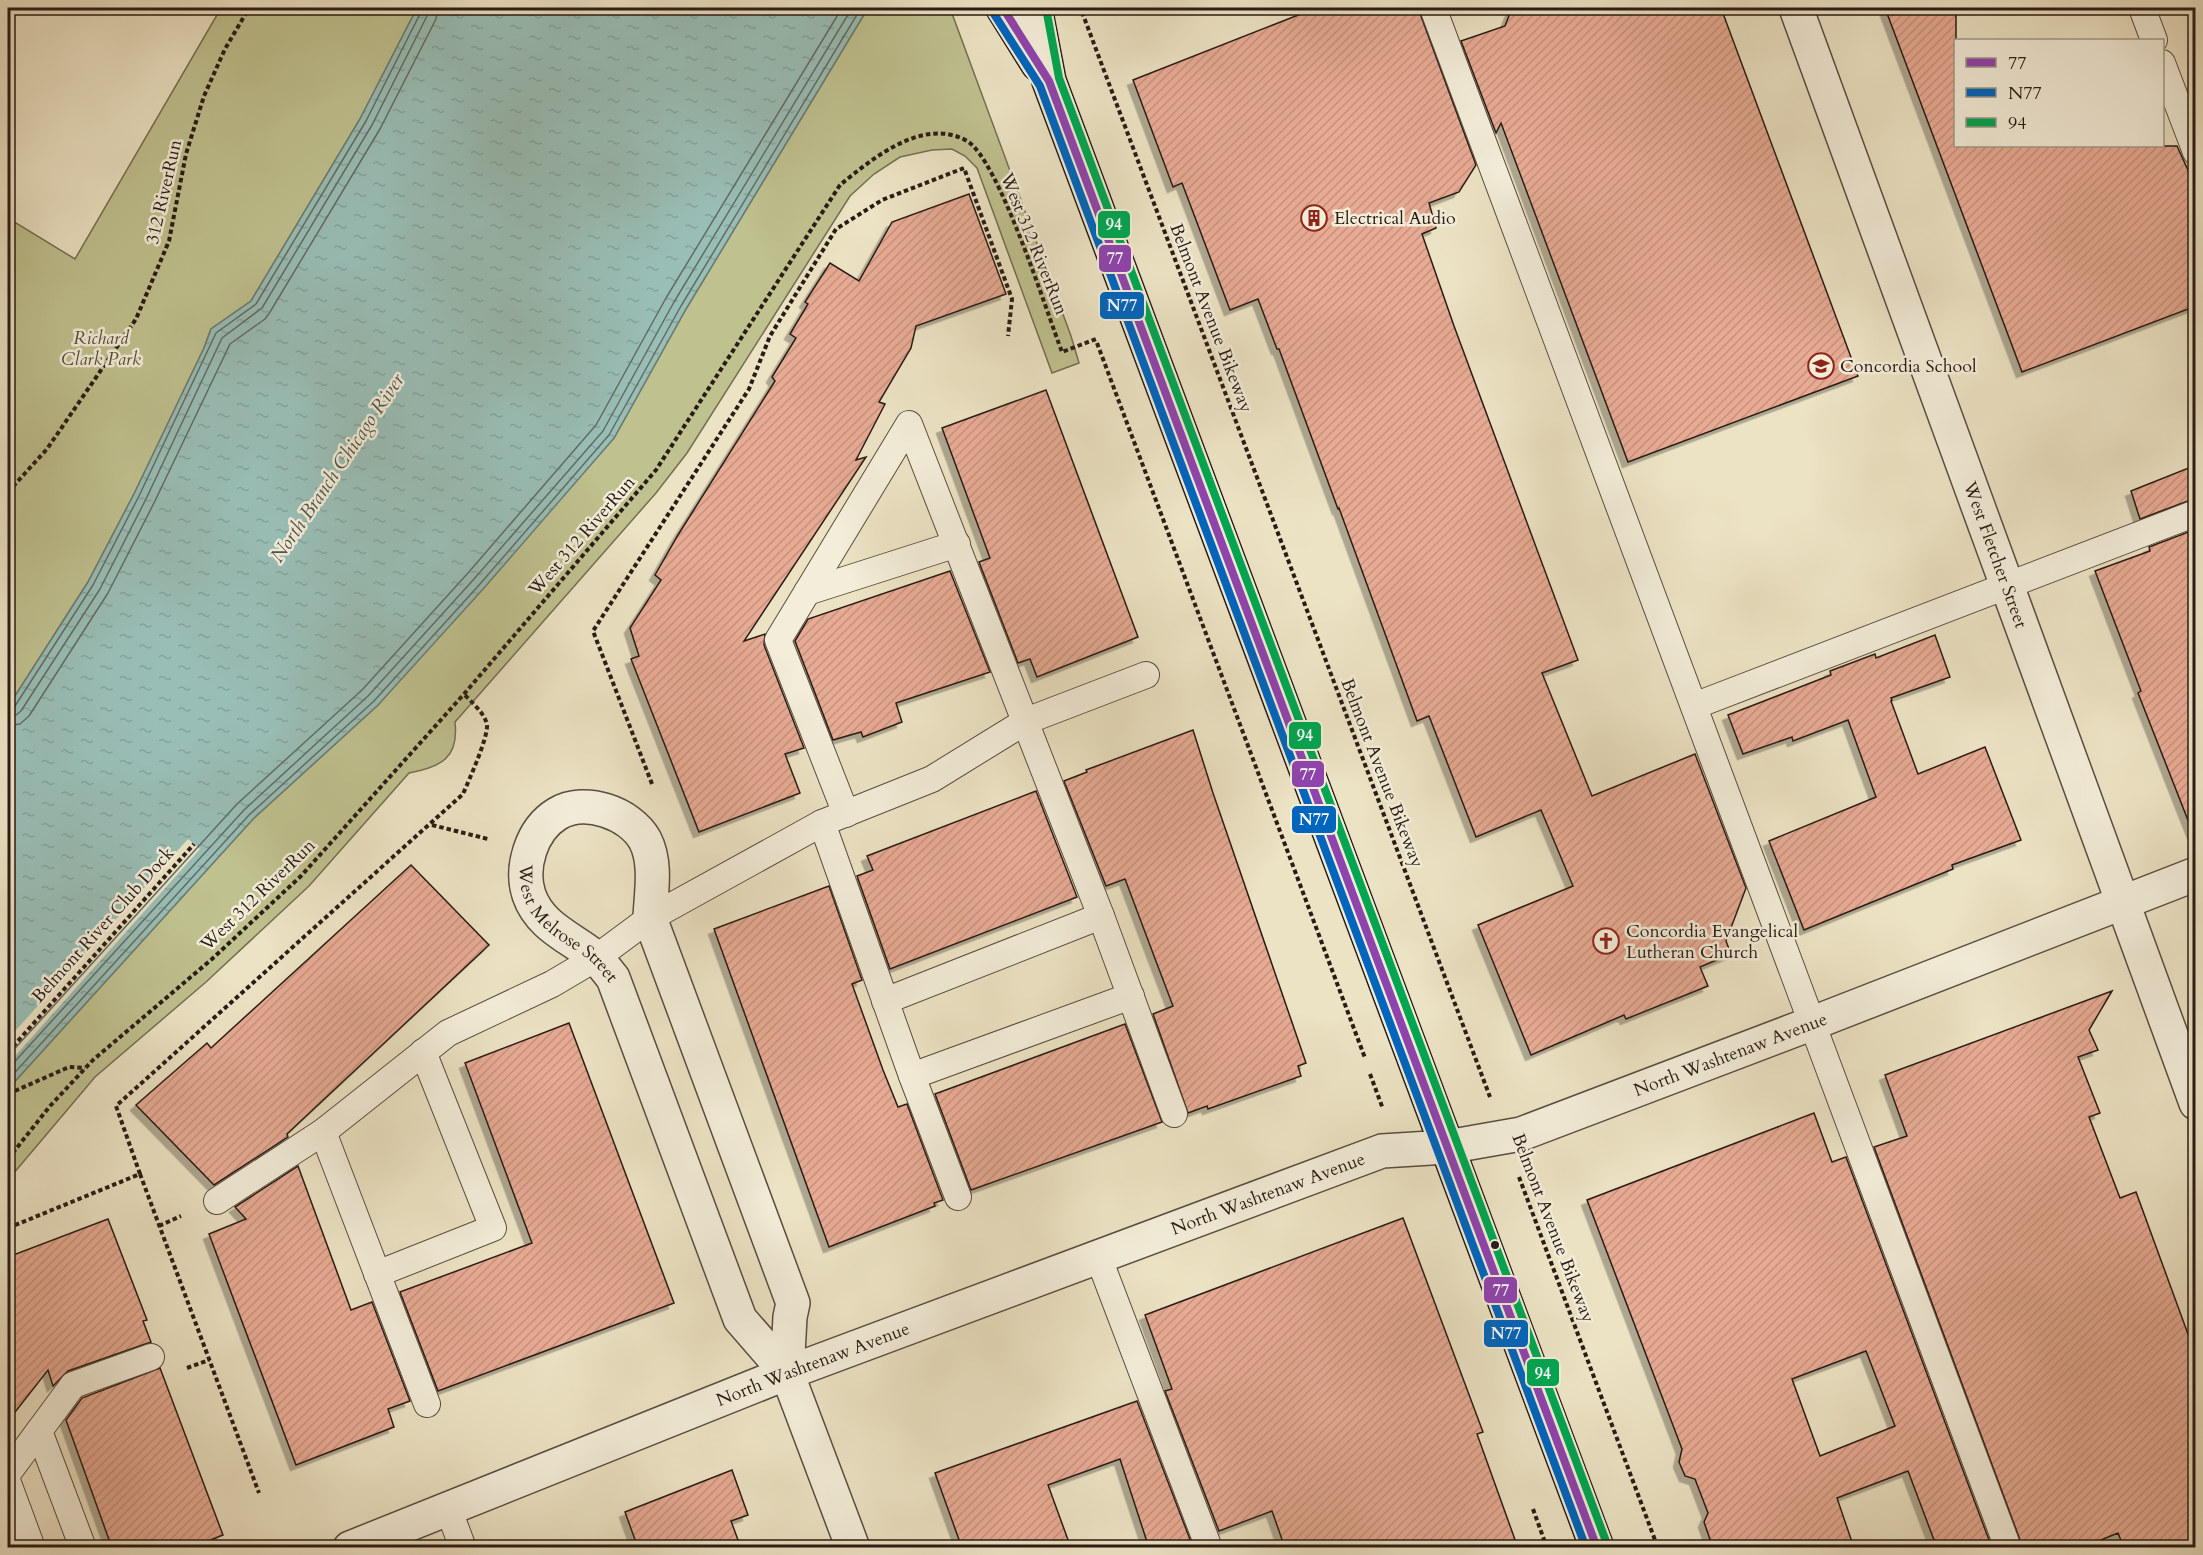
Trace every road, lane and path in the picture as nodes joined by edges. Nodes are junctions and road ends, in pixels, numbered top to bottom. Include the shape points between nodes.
1 (249, 8) edge
2 (1003, 8) edge
3 (1035, 8) edge
4 (1080, 8) edge
5 (1433, 8) edge
6 (1796, 8) edge
7 (2142, 8) edge
8 (2154, 39) edge
9 (2164, 66) edge
10 (1049, 81) junction
11 (2196, 152) edge
12 (1008, 336) dead end
13 (1096, 339) dead end
14 (8, 492) edge
15 (2196, 513) edge
16 (957, 544) junction
17 (2007, 585) junction
18 (807, 592) junction
19 (1146, 675) dead end
20 (464, 694) junction
21 (1694, 706) junction
22 (1026, 721) junction
23 (846, 814) junction
24 (822, 823) junction
25 (633, 824) junction
26 (431, 825) junction
27 (194, 844) dead end
28 (530, 850) junction
29 (2196, 874) edge
30 (2122, 903) junction
31 (1101, 916) junction
32 (650, 918) junction
33 (596, 958) junction
34 (1131, 996) junction
35 (885, 1001) junction
36 (1813, 1023) junction
37 (8, 1052) edge
38 (423, 1052) junction
39 (86, 1068) junction
40 (912, 1076) junction
41 (8, 1094) edge
42 (2196, 1103) edge
43 (1174, 1114) dead end
44 (323, 1132) junction
45 (1505, 1137) junction
46 (1447, 1147) junction
47 (8, 1159) edge
48 (140, 1174) junction
49 (958, 1197) dead end
50 (218, 1201) dead end
51 (8, 1228) edge
52 (1098, 1256) junction
53 (377, 1274) junction
54 (151, 1357) dead end
55 (787, 1373) junction
56 (427, 1404) dead end
57 (39, 1431) junction
58 (8, 1473) edge
59 (8, 1483) edge
60 (259, 1493) dead end
61 (448, 1508) junction
62 (32, 1548) edge
63 (83, 1548) edge
64 (350, 1548) edge
65 (463, 1548) edge
66 (853, 1548) edge
67 (1209, 1548) edge
68 (1598, 1548) edge
69 (1658, 1548) edge
70 (2008, 1548) edge

1 - 14 path, 312 RiverRun via 204,96 186,154 169,242 136,319 47,449
2 - 10 street
3 - 10 street
4 - 45 path, Belmont Avenue Bikeway
5 - 21 lane
6 - 17 street, West Fletcher Street
7 - 8 lane
9 - 11 lane
10 - 46 street
12 - 25 path via 1011,299 964,168 882,200 836,229 770,336 749,389 593,631 652,785
13 - 20 path, West 312 RiverRun via 1062,352 1002,192 982,157 967,141 944,134 916,136 874,157 840,185 656,470
15 - 17 lane
16 - 18 lane
16 - 18 lane via 909,424
16 - 22 lane
17 - 21 lane
17 - 30 street, West Fletcher Street
18 - 23 lane via 778,640
19 - 22 lane
20 - 26 path via 487,725 484,739 463,794
20 - 39 path, West 312 RiverRun via 301,876
21 - 36 lane
22 - 23 lane via 932,779
22 - 31 lane
23 - 24 lane
24 - 32 lane
24 - 35 lane
25 - 28 street, West Melrose Street via 616,813 577,807 557,814 540,830
25 - 32 street, West Melrose Street via 646,842 652,869
26 - 28 path
26 - 48 path via 116,1106
27 - 37 path, Belmont River Club Dock
28 - 33 street, West Melrose Street via 525,873 529,896 540,916
29 - 30 street, North Washtenaw Avenue
30 - 36 street, North Washtenaw Avenue
30 - 42 street, West Fletcher Street
31 - 34 lane
31 - 35 lane
32 - 33 lane
32 - 55 street, West Melrose Street via 793,1303
33 - 38 lane via 552,984 448,1033
33 - 55 street, West Melrose Street via 613,978 740,1319
34 - 40 lane
34 - 43 lane
35 - 40 lane
36 - 45 street, North Washtenaw Avenue
36 - 70 lane
38 - 44 lane
38 - 53 lane via 493,1228
39 - 41 path via 69,1067
39 - 47 path, West 312 RiverRun
40 - 49 lane
44 - 50 lane
44 - 53 lane
45 - 46 street, North Washtenaw Avenue
45 - 69 path, Belmont Avenue Bikeway
46 - 52 street, North Washtenaw Avenue via 1382,1151
46 - 68 street
48 - 51 path
48 - 60 path
52 - 55 street, North Washtenaw Avenue
52 - 67 lane
53 - 56 lane
54 - 57 lane via 74,1385
55 - 61 street, North Washtenaw Avenue
55 - 66 street, West Melrose Street
57 - 58 lane
57 - 63 lane
59 - 62 lane
61 - 64 street, North Washtenaw Avenue
61 - 65 lane

